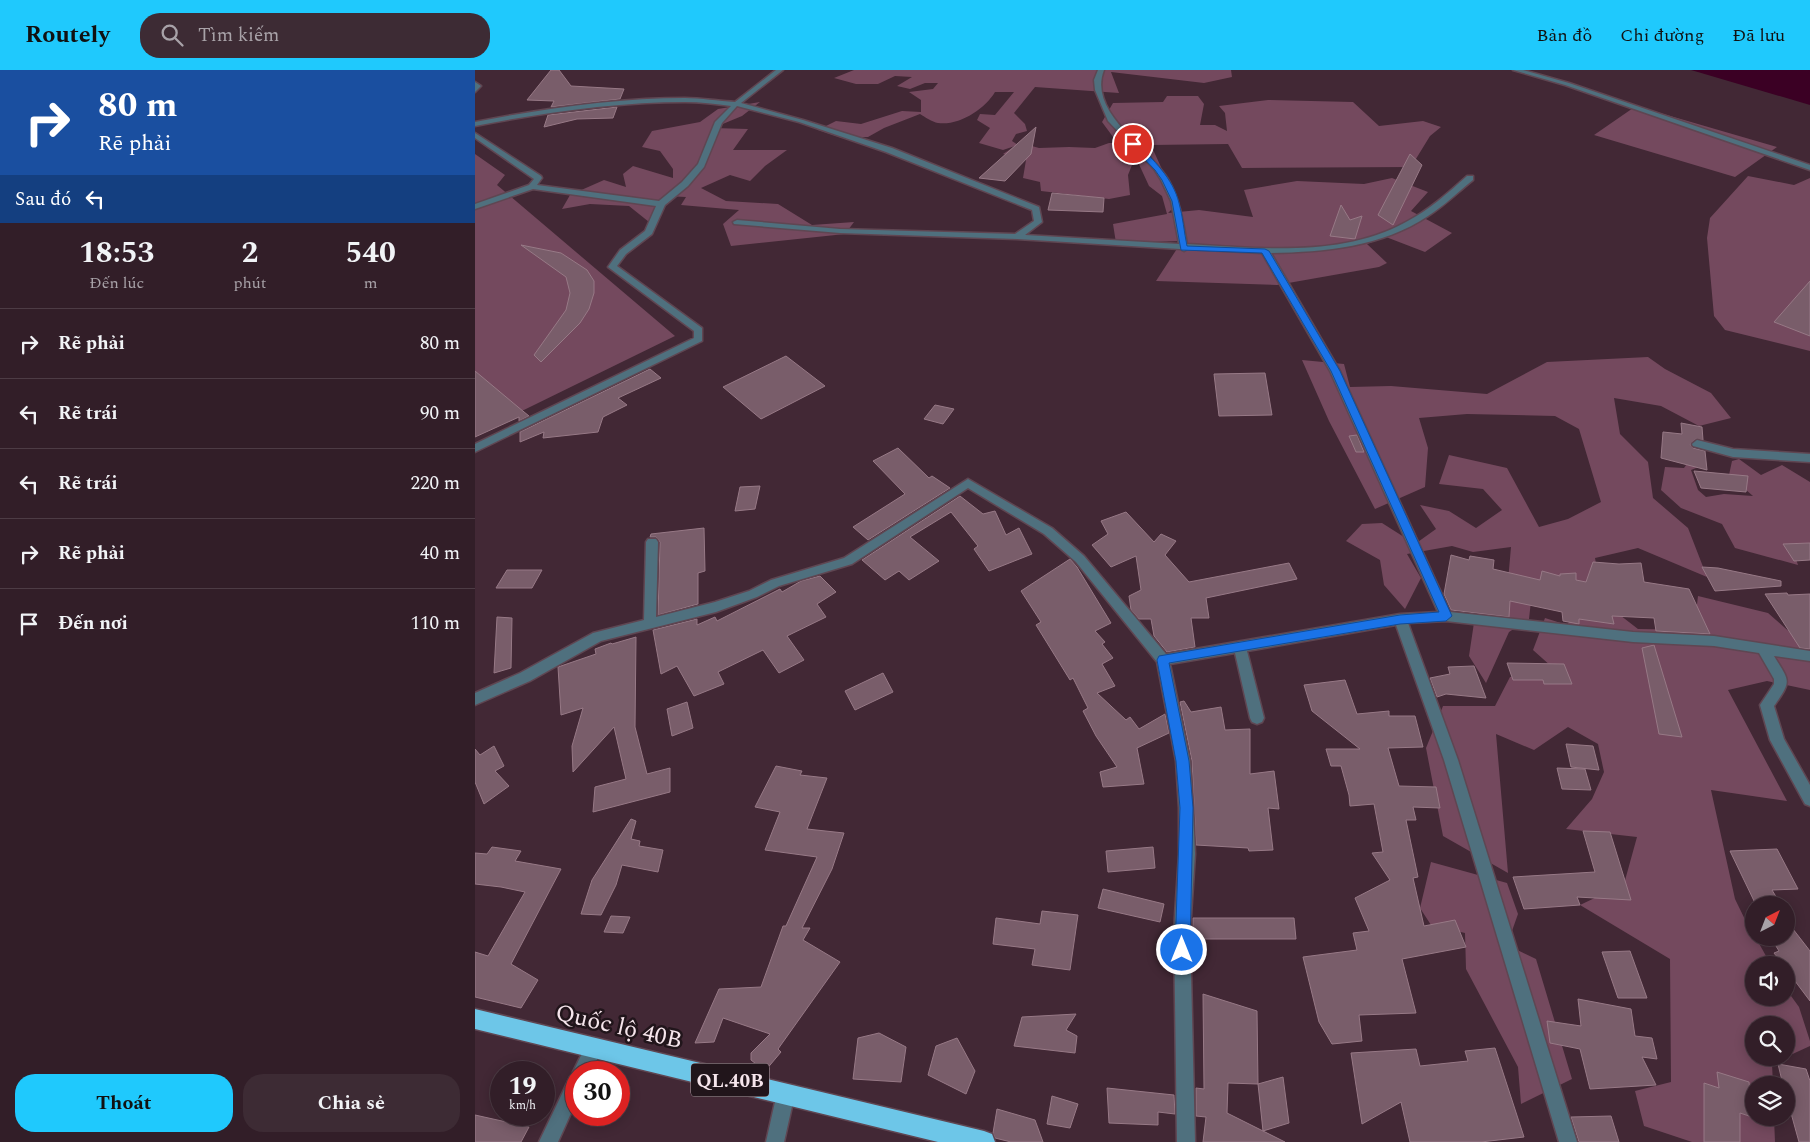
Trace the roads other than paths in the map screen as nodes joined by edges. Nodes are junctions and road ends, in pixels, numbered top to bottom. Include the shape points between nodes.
1 (780, 70) edge
2 (1101, 70) edge
3 (1516, 70) edge
4 (475, 84) edge
5 (475, 90) edge
6 (735, 104) junction
7 (475, 124) edge
8 (475, 135) edge
9 (1810, 168) edge
10 (1471, 178) dead end
11 (532, 187) junction
12 (661, 204) junction
13 (475, 207) edge
14 (737, 222) dead end
15 (1017, 237) junction
16 (1184, 248) junction
17 (1265, 251) junction
18 (1697, 444) dead end
19 (475, 448) edge
20 (1810, 458) edge
21 (652, 542) dead end
22 (1446, 616) junction
23 (1400, 619) junction
24 (650, 623) junction
25 (1240, 647) junction
26 (1763, 648) junction
27 (1810, 656) edge
28 (1163, 660) junction
29 (475, 699) edge
30 (1257, 718) dead end
31 (1810, 799) edge
32 (475, 1019) edge
33 (594, 1048) junction
34 (587, 1061) edge
35 (786, 1093) junction
36 (565, 1106) edge
37 (548, 1142) edge
38 (775, 1142) edge
39 (985, 1142) edge
40 (1186, 1142) edge
41 (1568, 1142) edge

1 - 6 street
2 - 16 street via 1098,90 1111,121 1165,180 1175,201
3 - 9 street via 1577,87
4 - 5 street via 478,86
6 - 7 street via 686,100 637,102
6 - 12 street via 719,122 701,165
6 - 15 street via 801,121 889,150 1036,209 1038,222
8 - 11 street via 538,178
10 - 17 street via 1425,215 1374,238 1351,246
11 - 12 street
11 - 13 street
12 - 19 street via 649,232 623,252 612,267 699,330 699,339
14 - 15 street via 840,231
15 - 16 street
16 - 17 street
17 - 22 street via 1335,371
18 - 20 street via 1733,453
21 - 24 street
22 - 23 street
22 - 26 street
23 - 25 street
23 - 41 street via 1451,760
24 - 28 street via 717,607 775,583 847,561 968,483 1048,531 1067,548
24 - 29 street via 598,637 525,677
25 - 28 street
25 - 30 street
26 - 27 street
26 - 31 street via 1781,679 1781,685 1767,705 1777,740
28 - 40 street via 1183,761 1187,808 1182,931
32 - 33 highway, Quốc lộ 40B / QL.40B
33 - 34 street
33 - 35 highway, Quốc lộ 40B / QL.40B
35 - 38 street
35 - 39 highway, Quốc lộ 40B / QL.40B
36 - 37 street

